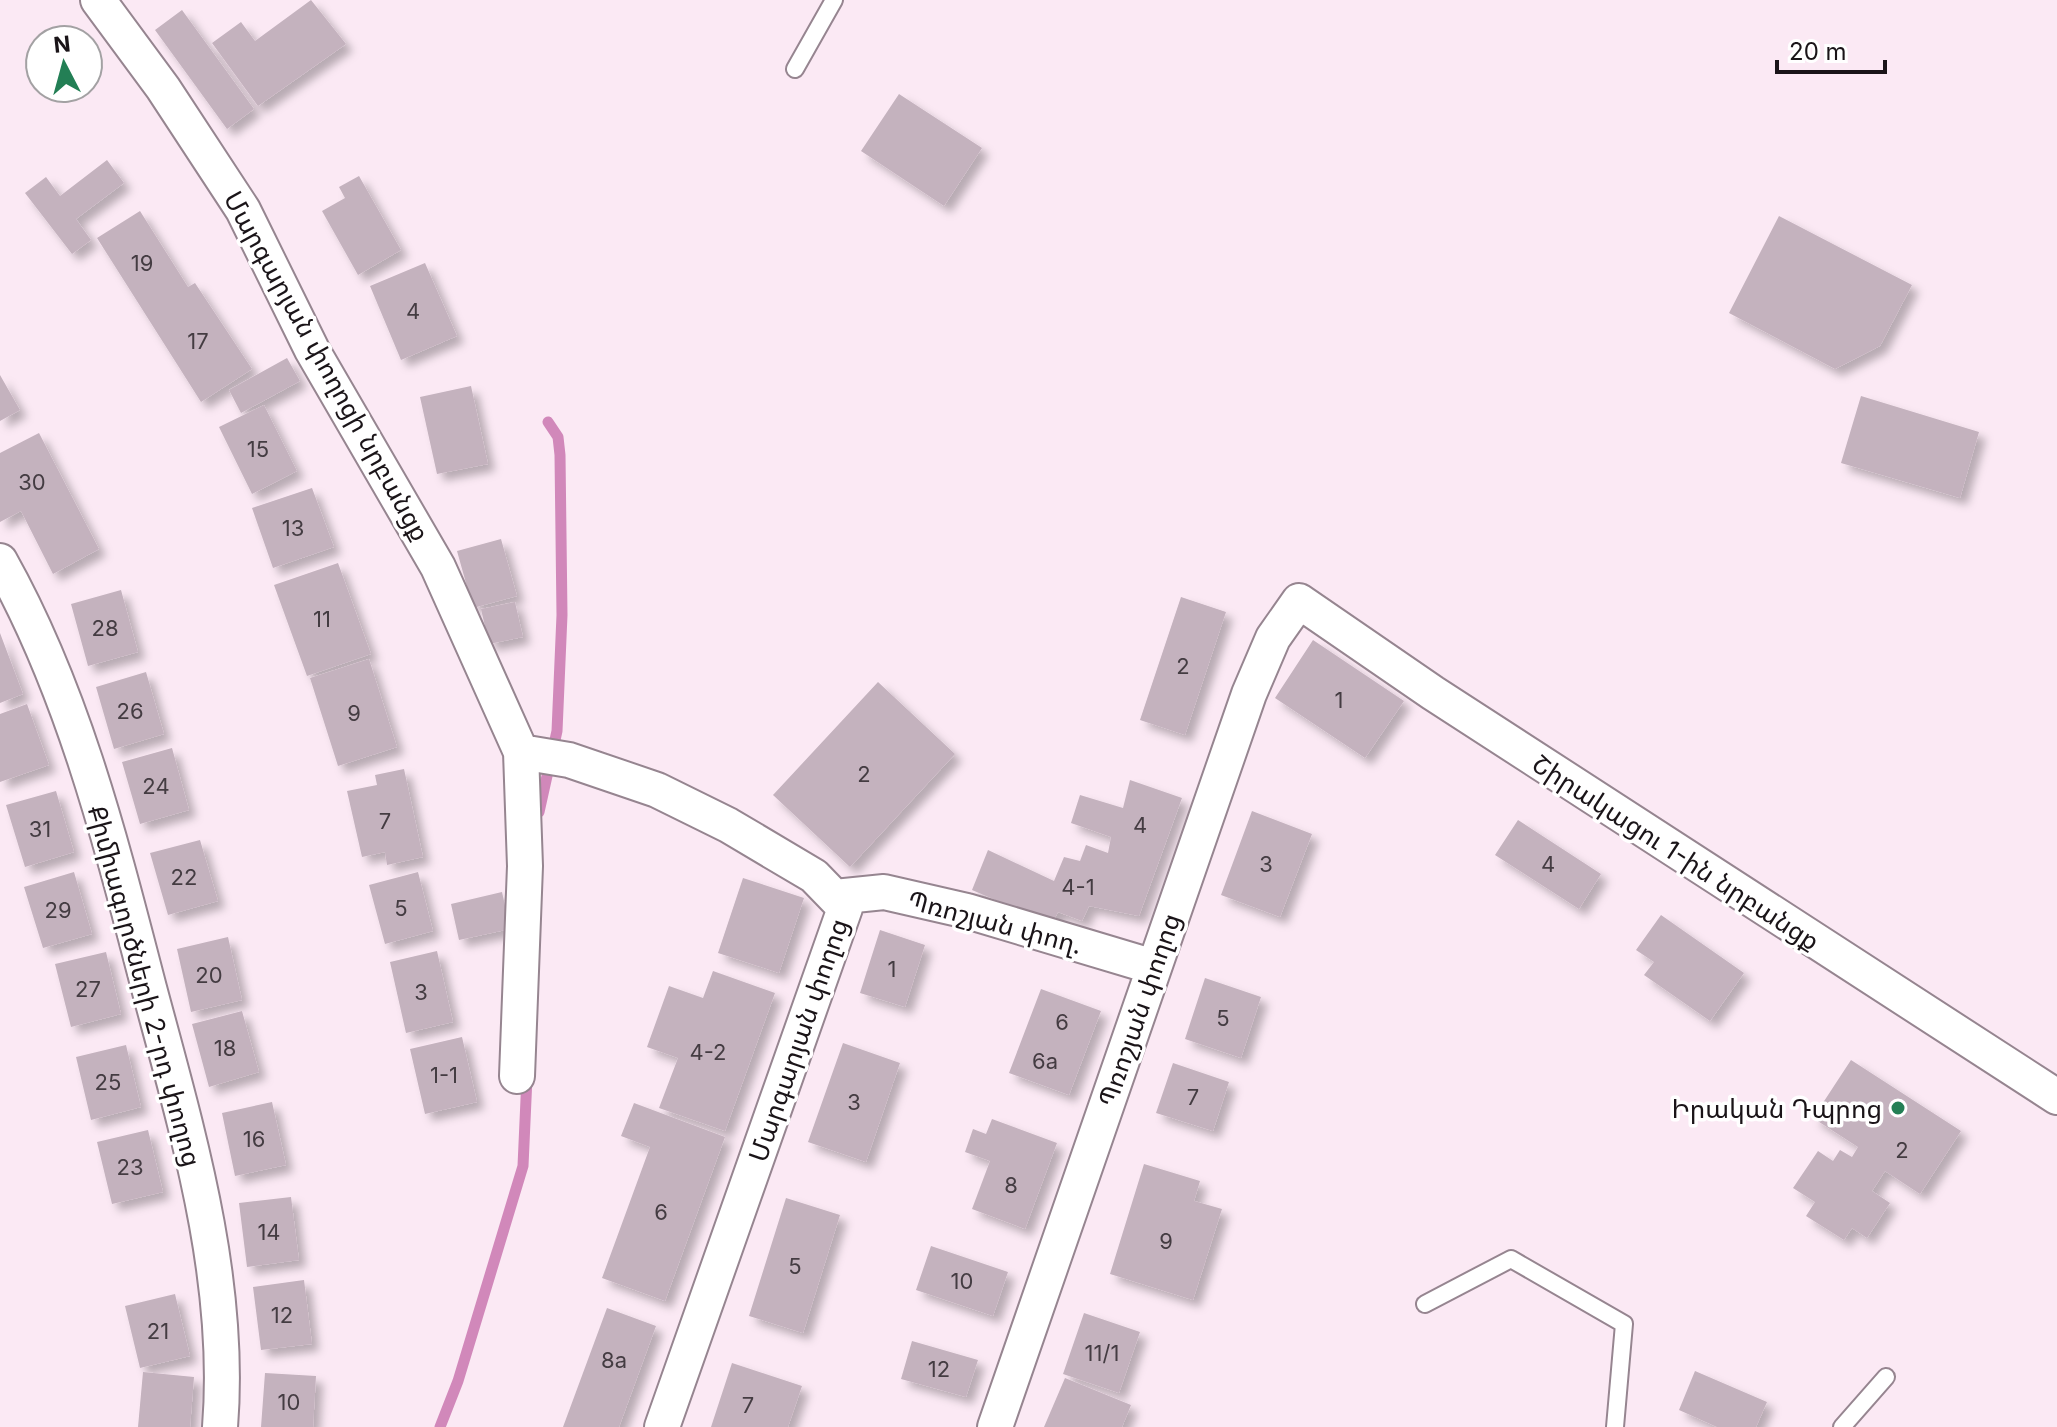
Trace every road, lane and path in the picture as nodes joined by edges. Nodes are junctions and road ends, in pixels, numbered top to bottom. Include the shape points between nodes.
1 (98, 0) edge
2 (834, 0) edge
3 (795, 69) dead end
4 (0, 561) edge
5 (1299, 601) joint
6 (521, 752) junction
7 (835, 897) junction
8 (1154, 967) junction
9 (517, 1076) dead end
10 (2057, 1097) edge
11 (1425, 1304) dead end
12 (1886, 1377) dead end
13 (220, 1427) edge
14 (662, 1427) edge
15 (995, 1427) edge
16 (1615, 1427) edge
17 (1842, 1427) edge

1 - 6 street, Մարգարյան փողոցի նրբանցք via 243,210 312,350 438,567
2 - 3 lane
4 - 13 street, Քիմիագործների 2-րդ փողոց via 57,675 128,908 186,1126 219,1311
5 - 8 street, Պռոշյան փողոց via 1273,638 1249,694
5 - 10 street, Շիրակացու 1-ին նրբանցք
6 - 7 street, Մարգարյան փողոց via 569,760 657,790 814,876
6 - 9 street via 525,866
7 - 8 street, Պռոշյան փող. via 884,892
7 - 14 street, Մարգարյան փողոց via 845,908
8 - 15 street, Պռոշյան փողոց
11 - 16 lane via 1511,1259 1624,1324
12 - 17 lane

